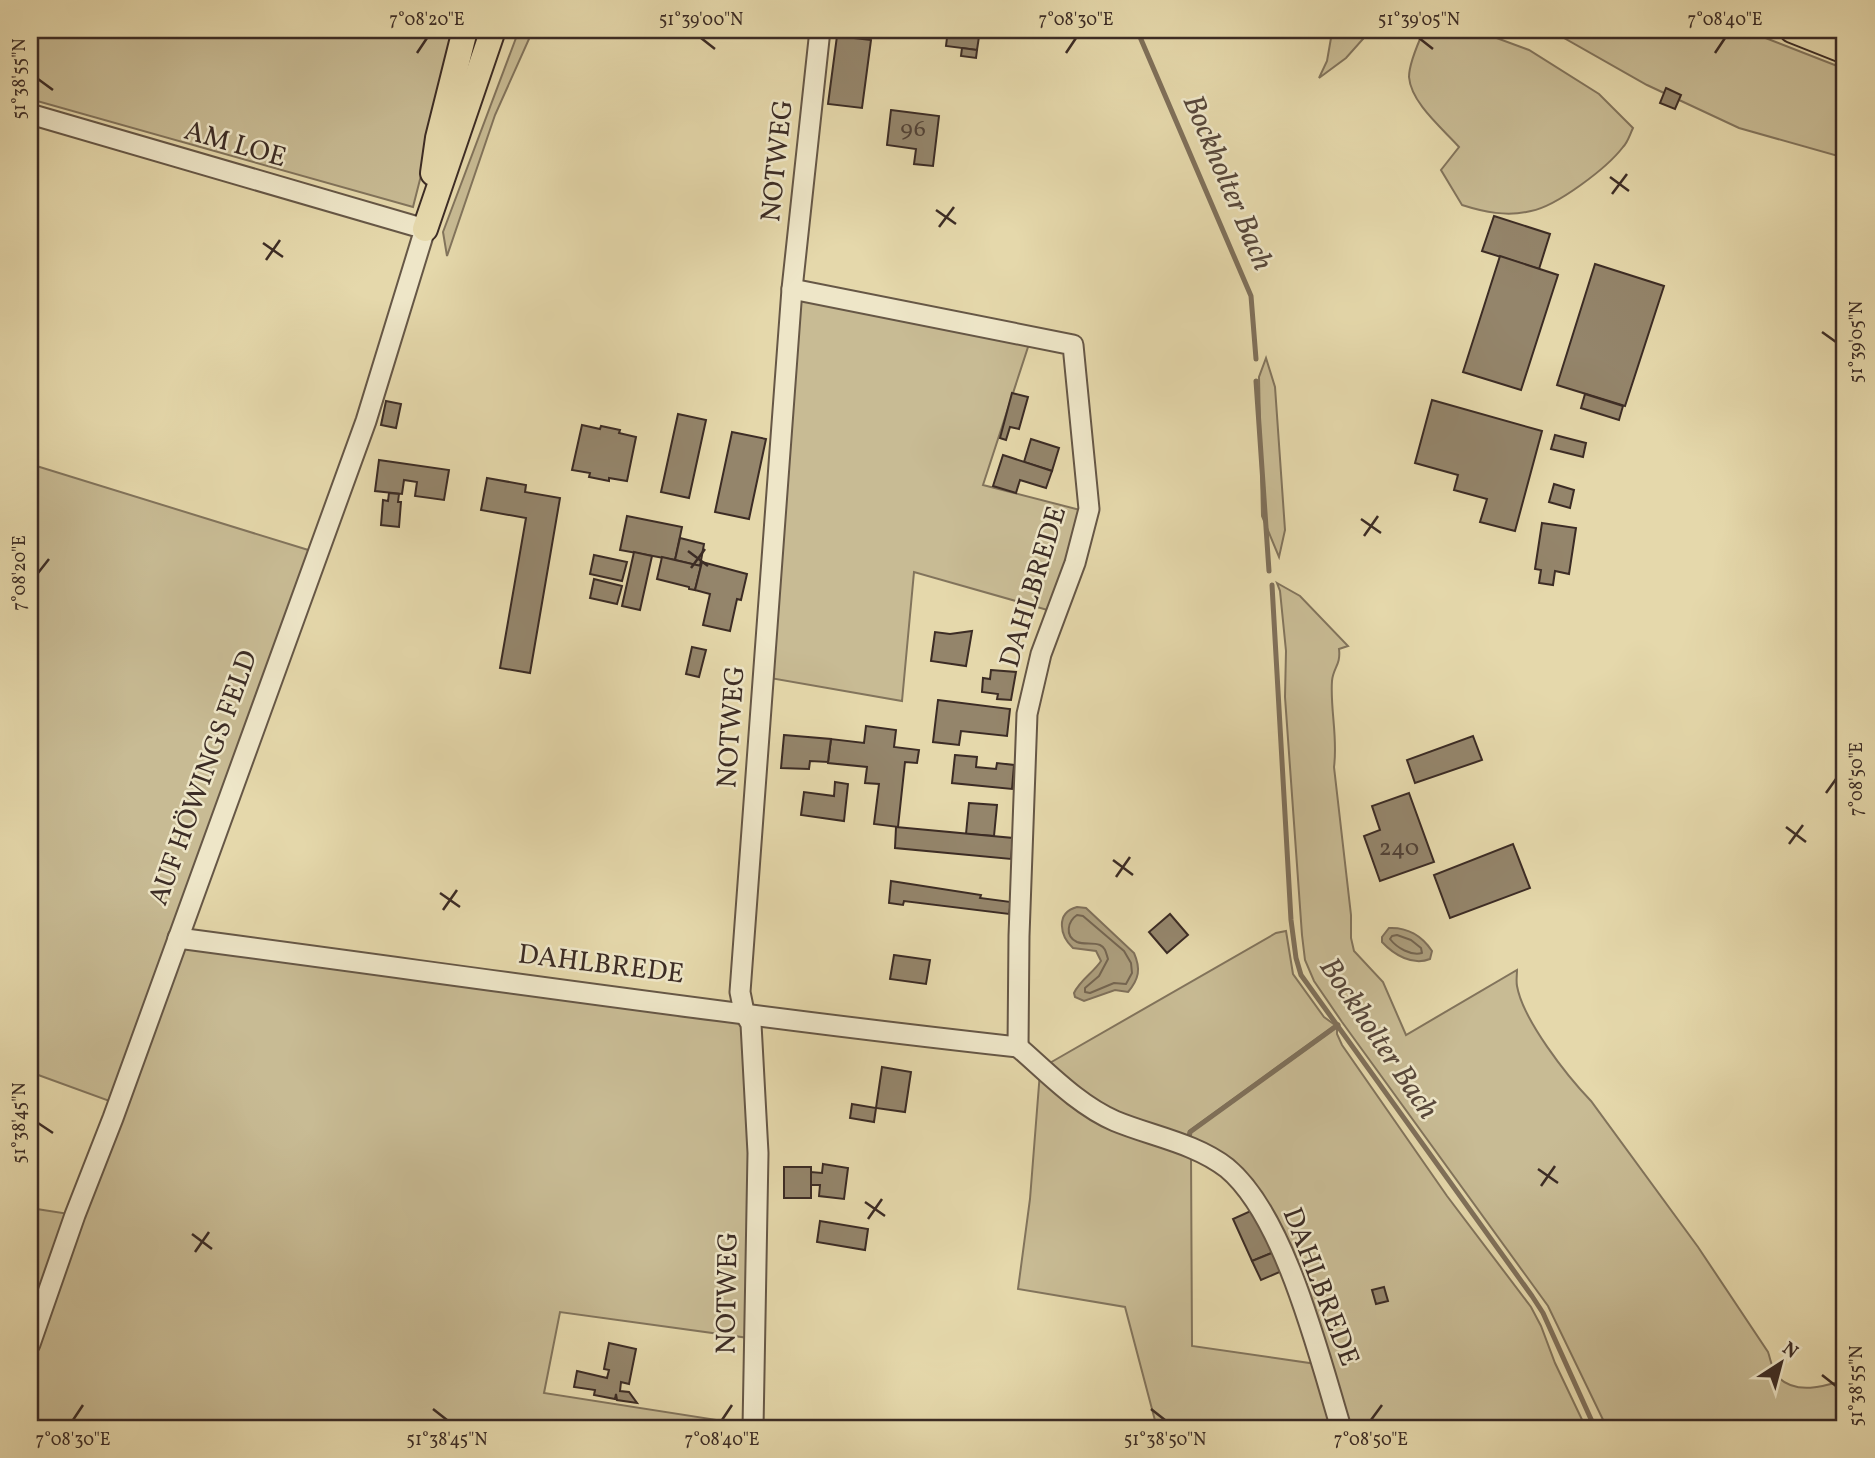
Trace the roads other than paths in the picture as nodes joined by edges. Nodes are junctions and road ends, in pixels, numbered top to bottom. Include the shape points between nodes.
1 (465, 30) edge
2 (493, 30) edge
3 (820, 30) edge
4 (1792, 30) edge
5 (1845, 51) edge
6 (30, 114) edge
7 (425, 229) junction
8 (792, 289) junction
9 (178, 938) junction
10 (744, 1012) junction
11 (1018, 1046) junction
12 (30, 1345) edge
13 (753, 1428) edge
14 (1341, 1428) edge

1 - 7 main road, AUF HÖWINGS FELD via 438,138
2 - 7 main road, AUF HÖWINGS FELD
3 - 8 street, NOTWEG
4 - 5 main road
6 - 7 street, AM LOE
7 - 9 street, AUF HÖWINGS FELD via 366,421
8 - 10 street, NOTWEG via 740,992
8 - 11 street, DAHLBREDE via 1073,345 1089,509 1075,563 1041,654 1027,714
9 - 10 street, DAHLBREDE
9 - 12 street, AUF HÖWINGS FELD
10 - 11 street, DAHLBREDE
10 - 13 street, NOTWEG via 751,1024 758,1153
11 - 14 street, DAHLBREDE via 1088,1105 1112,1120 1202,1153 1226,1168 1254,1197 1293,1279

